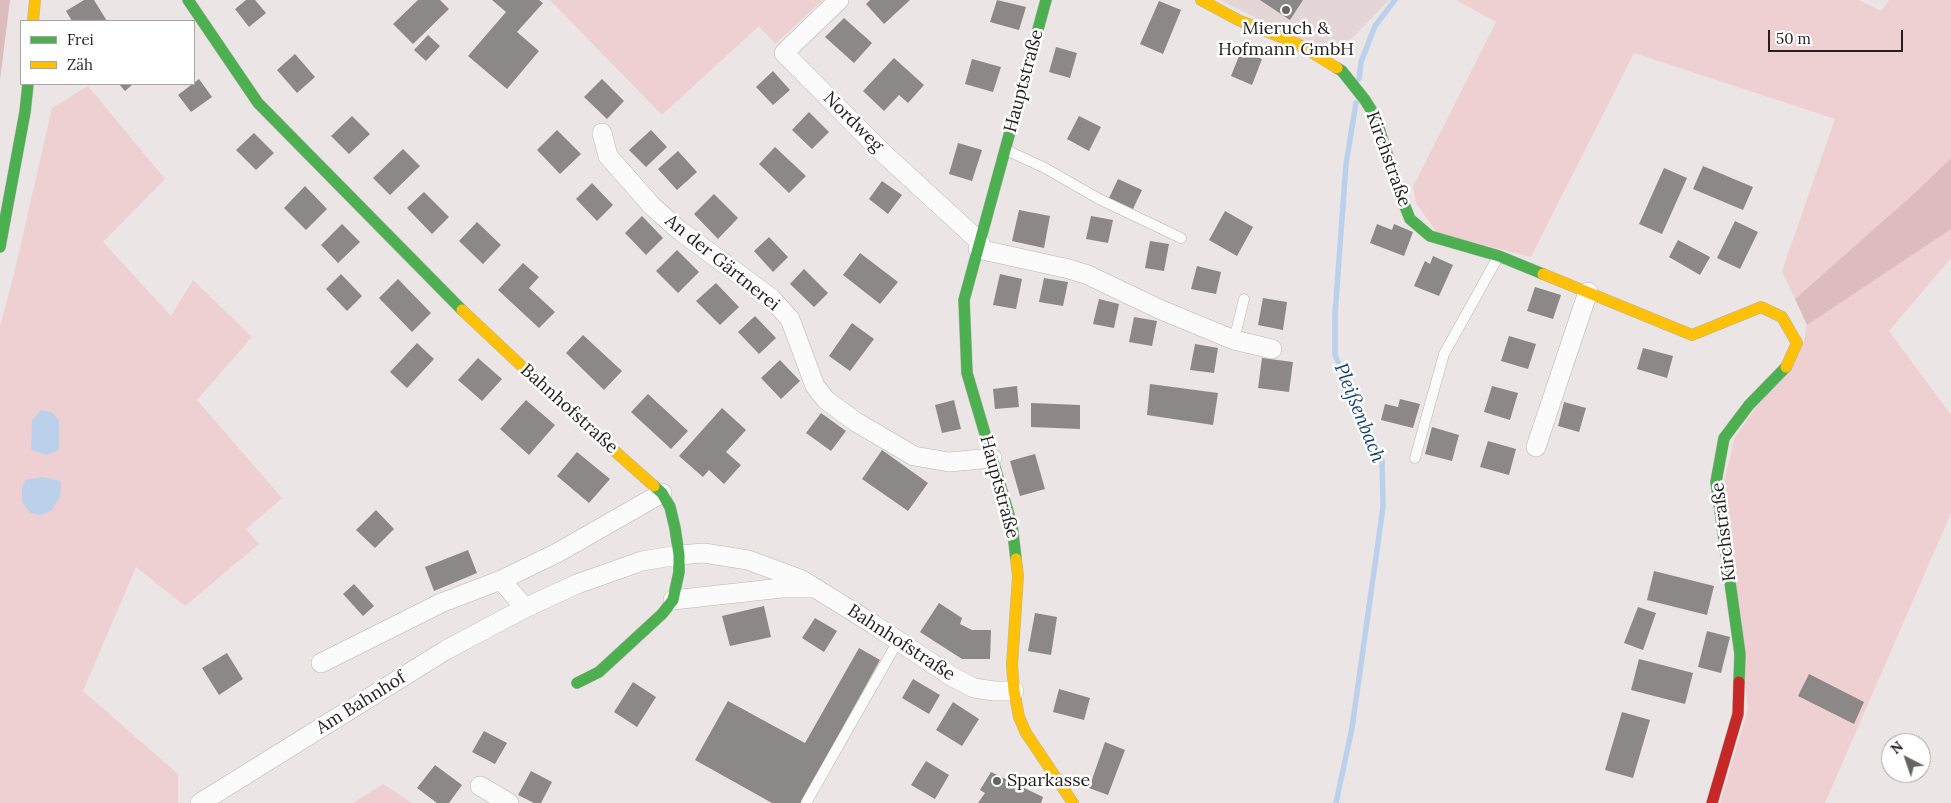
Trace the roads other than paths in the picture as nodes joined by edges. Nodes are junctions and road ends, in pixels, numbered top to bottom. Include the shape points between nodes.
1 (35, 0) edge
2 (188, 0) edge
3 (839, 0) edge
4 (1046, 0) edge
5 (1201, 0) edge
6 (33, 20) edge
7 (28, 85) edge
8 (602, 133) dead end
9 (1005, 150) junction
10 (1181, 238) dead end
11 (979, 245) junction
12 (0, 247) edge
13 (1499, 256) junction
14 (1588, 292) junction
15 (1244, 299) dead end
16 (1234, 340) junction
17 (1272, 348) dead end
18 (1536, 447) dead end
19 (992, 458) junction
20 (1415, 458) dead end
21 (662, 493) junction
22 (679, 555) junction
23 (501, 580) junction
24 (814, 588) junction
25 (673, 600) junction
26 (525, 608) junction
27 (898, 641) junction
28 (321, 663) dead end
29 (577, 683) dead end
30 (1014, 691) junction
31 (480, 786) dead end
32 (1076, 802) edge
33 (200, 803) edge
34 (509, 803) edge
35 (806, 803) edge
36 (1712, 803) edge

1 - 6 street
2 - 21 street, Bahnhofstraße via 258,102 341,189 480,327
3 - 11 street, Nordweg via 784,53
4 - 9 street, Hauptstraße
5 - 13 street, Kirchstraße via 1238,20 1298,44 1342,71 1375,116 1410,218 1430,236
7 - 12 street
8 - 19 street, An der Gärtnerei via 608,156 652,206 771,298 790,319 815,386 826,400 863,427 914,456 949,462
9 - 10 lane
9 - 11 street, Hauptstraße
11 - 16 street via 1088,275
11 - 19 street, Hauptstraße via 964,300 967,373
13 - 14 street, Kirchstraße
13 - 20 lane via 1444,354
14 - 18 street
14 - 36 street, Kirchstraße via 1692,335 1761,307 1782,317 1796,344 1786,367 1749,405 1724,438 1716,482 1740,654 1738,714
15 - 16 lane
16 - 17 street
19 - 30 street, Hauptstraße via 1012,525 1018,576 1012,665
21 - 22 street, Bahnhofstraße via 670,506
21 - 23 street via 557,554
22 - 24 street, Bahnhofstraße via 704,553 748,560 802,580
22 - 25 street
22 - 26 street, Am Bahnhof via 642,561 577,584
23 - 26 street
23 - 28 street via 441,603
24 - 25 street via 782,588
24 - 27 street, Bahnhofstraße
25 - 29 street via 600,672
26 - 33 street, Am Bahnhof via 446,650
27 - 30 street, Bahnhofstraße via 974,688
27 - 35 lane
30 - 32 street, Hauptstraße via 1026,732
31 - 34 street

